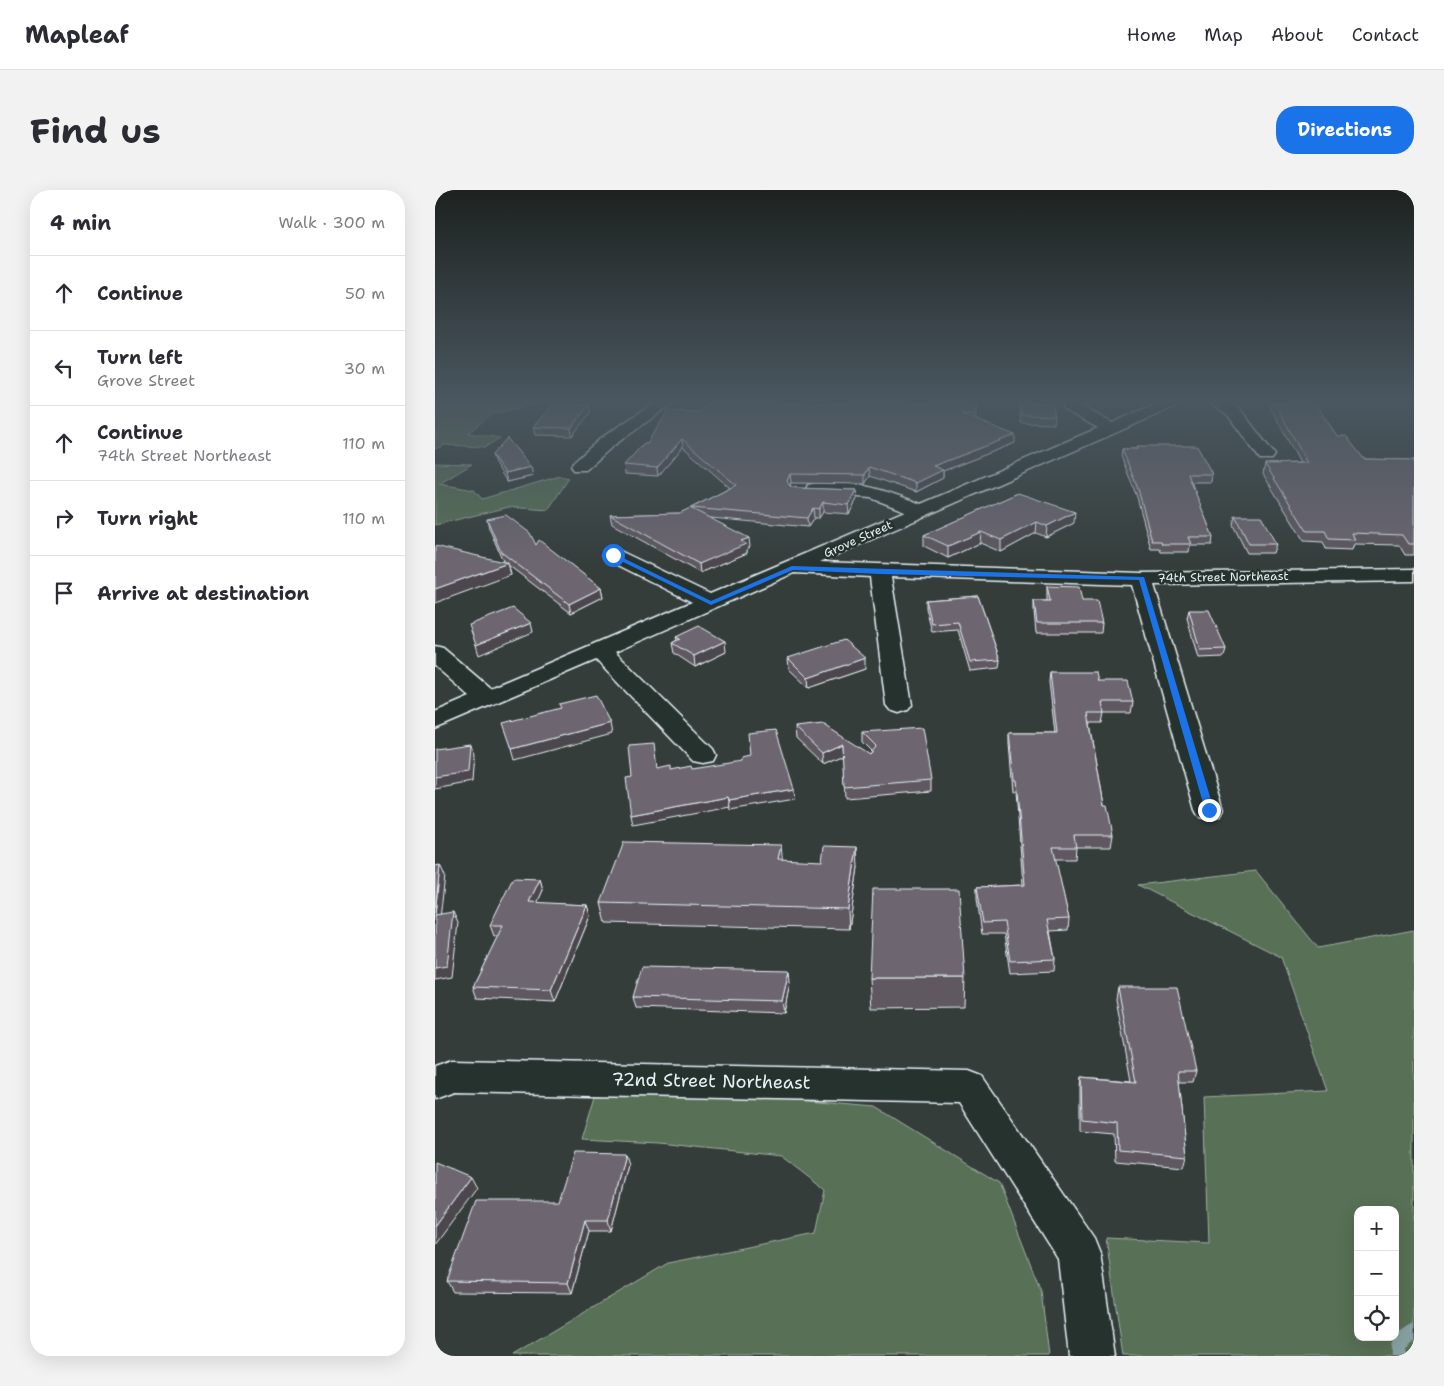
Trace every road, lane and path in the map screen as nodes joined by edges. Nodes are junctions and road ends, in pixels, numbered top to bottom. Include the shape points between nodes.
1 (590, 457) edge
2 (1043, 457) edge
3 (580, 466) dead end
4 (797, 489) edge
5 (923, 511) junction
6 (613, 555) dead end
7 (792, 568) junction
8 (880, 572) junction
9 (1414, 575) edge
10 (1141, 579) junction
11 (711, 603) junction
12 (600, 650) junction
13 (435, 653) edge
14 (487, 699) junction
15 (899, 705) dead end
16 (435, 721) edge
17 (703, 755) dead end
18 (1209, 810) dead end
19 (444, 1080) edge
20 (1092, 1356) edge

1 - 3 street
2 - 5 street, Grove Street
4 - 5 street via 855,490
5 - 7 street, Grove Street
6 - 11 street
7 - 8 street, 74th Street Northeast
7 - 11 street, Grove Street
8 - 10 street, 74th Street Northeast
8 - 15 street
9 - 10 street, 74th Street Northeast
10 - 18 street
11 - 12 street, Grove Street
12 - 14 street, Grove Street
12 - 17 street
13 - 14 street
14 - 16 street, Grove Street
19 - 20 street, 72nd Street Northeast via 969,1087 1079,1253

